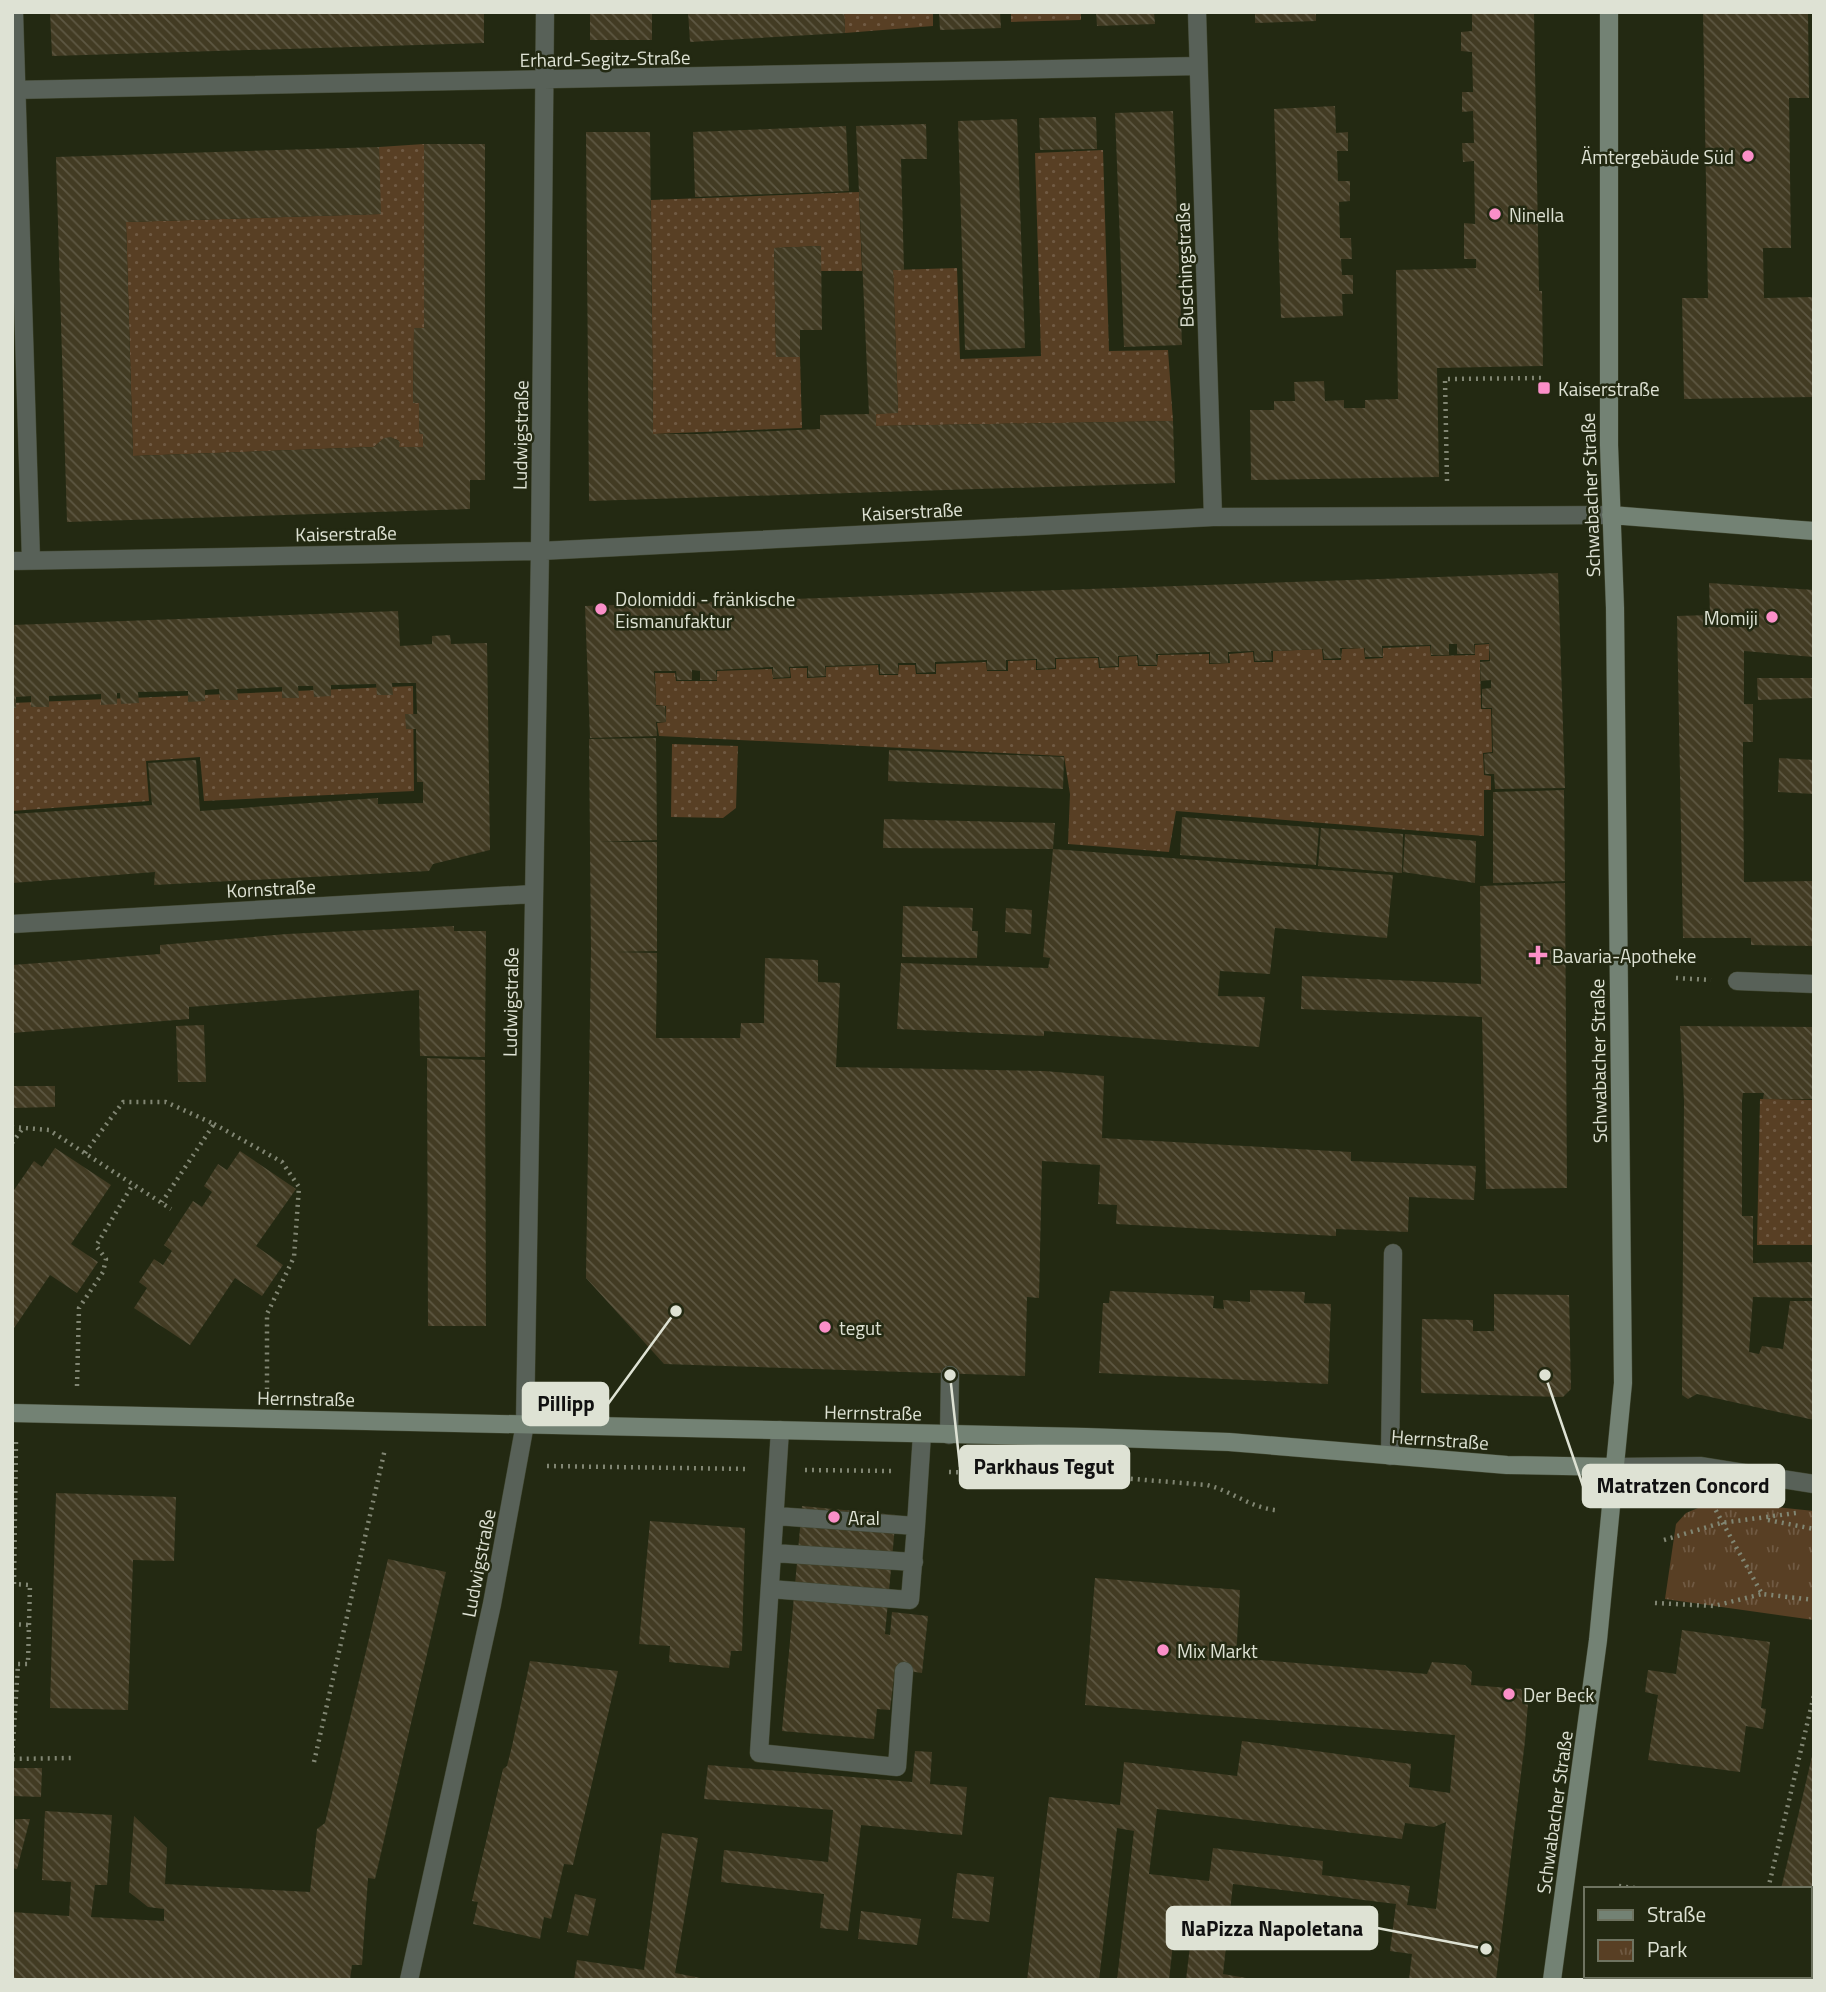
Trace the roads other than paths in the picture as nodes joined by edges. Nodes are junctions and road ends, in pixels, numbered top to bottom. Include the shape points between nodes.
1 (14, 12) edge
2 (545, 12) edge
3 (1197, 12) edge
4 (1609, 12) edge
5 (1198, 66) junction
6 (546, 80) junction
7 (14, 90) edge
8 (1611, 515) junction
9 (1213, 517) junction
10 (1814, 531) edge
11 (540, 551) junction
12 (31, 560) junction
13 (12, 561) edge
14 (533, 894) junction
15 (12, 924) edge
16 (1737, 981) dead end
17 (1814, 984) edge
18 (1393, 1253) dead end
19 (950, 1375) dead end
20 (14, 1413) edge
21 (525, 1424) junction
22 (780, 1430) junction
23 (922, 1434) junction
24 (949, 1435) junction
25 (1390, 1456) junction
26 (1615, 1467) junction
27 (1814, 1484) edge
28 (776, 1516) junction
29 (916, 1526) junction
30 (773, 1553) junction
31 (914, 1562) junction
32 (770, 1590) junction
33 (904, 1671) dead end
34 (409, 1980) edge
35 (1552, 1980) edge

1 - 7 street
2 - 6 street, Ludwigstraße
3 - 5 street, Buschingstraße
4 - 8 main road, Schwabacher Straße
5 - 6 street, Erhard-Segitz-Straße
5 - 9 street, Buschingstraße
6 - 7 street, Erhard-Segitz-Straße
6 - 11 street, Ludwigstraße
7 - 12 street
8 - 9 street, Kaiserstraße
8 - 10 main road, Kaiserstraße
8 - 26 main road, Schwabacher Straße via 1623,1383
9 - 11 street, Kaiserstraße
11 - 12 street, Kaiserstraße
11 - 14 street, Ludwigstraße
12 - 13 street, Kaiserstraße
14 - 15 street, Kornstraße
14 - 21 street, Ludwigstraße
16 - 17 street
18 - 25 street
19 - 24 street
20 - 21 main road, Herrnstraße
21 - 22 main road, Herrnstraße
21 - 34 street, Ludwigstraße via 492,1604
22 - 23 main road, Herrnstraße
22 - 28 street
23 - 24 main road, Herrnstraße
23 - 29 street
24 - 25 main road, Herrnstraße via 1229,1443
25 - 26 main road, Herrnstraße
26 - 27 street, Herrnstraße via 1700,1466
26 - 35 main road, Schwabacher Straße via 1580,1788
28 - 29 street
28 - 30 street
29 - 31 street
30 - 31 street
30 - 32 street
31 - 32 street via 909,1607
32 - 33 street via 759,1753 897,1767

